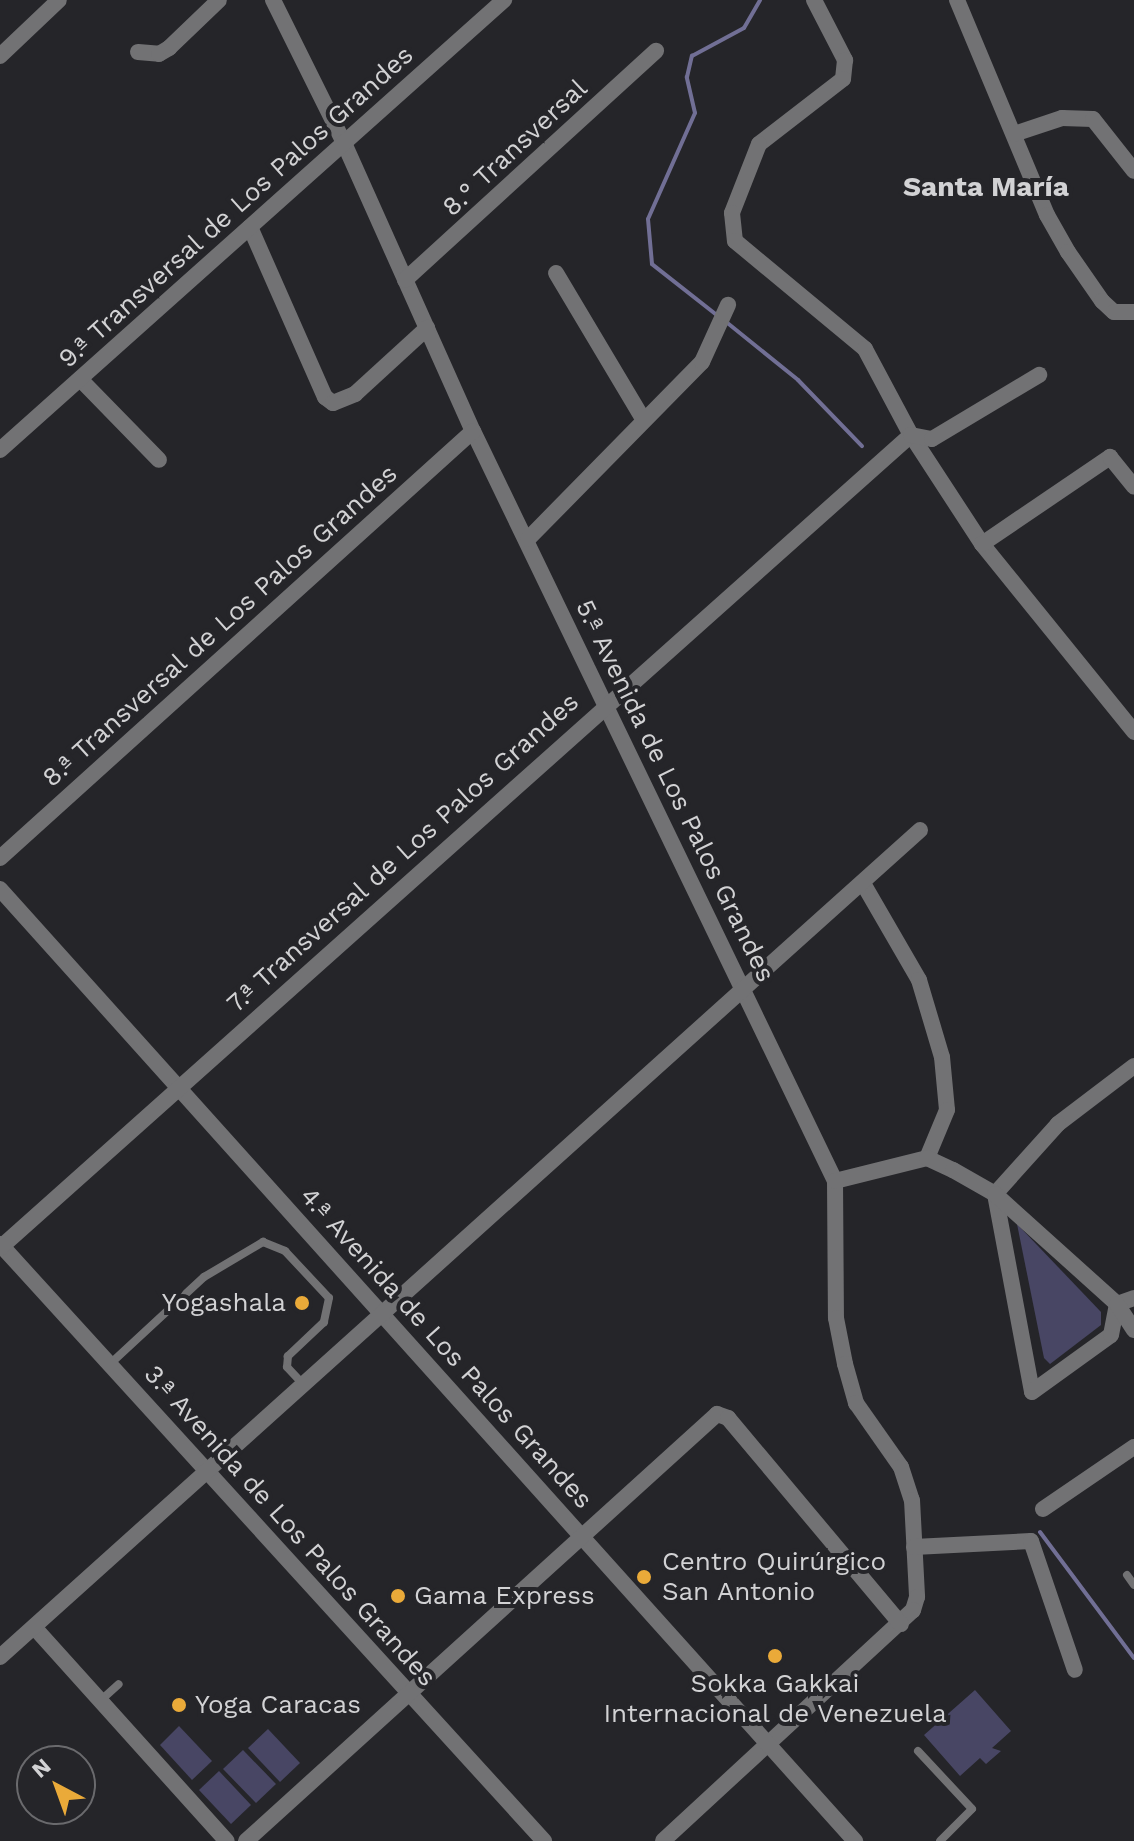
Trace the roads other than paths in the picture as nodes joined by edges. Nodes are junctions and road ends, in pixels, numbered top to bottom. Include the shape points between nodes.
1 (59, 0) edge
2 (219, 0) edge
3 (273, 0) edge
4 (504, 0) edge
5 (814, 0) edge
6 (957, 0) edge
7 (656, 51) dead end
8 (138, 52) dead end
9 (0, 56) edge
10 (1014, 134) junction
11 (344, 143) junction
12 (1134, 171) edge
13 (250, 227) junction
14 (556, 273) dead end
15 (405, 280) junction
16 (728, 305) dead end
17 (1134, 312) edge
18 (427, 328) junction
19 (1039, 375) dead end
20 (80, 379) junction
21 (643, 419) junction
22 (473, 431) junction
23 (911, 435) junction
24 (0, 450) edge
25 (159, 460) dead end
26 (1134, 487) edge
27 (528, 539) junction
28 (982, 544) junction
29 (607, 702) junction
30 (1134, 732) edge
31 (920, 830) dead end
32 (0, 858) edge
33 (864, 885) junction
34 (0, 889) edge
35 (745, 992) junction
36 (1134, 1066) edge
37 (178, 1087) junction
38 (927, 1158) junction
39 (835, 1181) junction
40 (995, 1194) junction
41 (1, 1246) edge
42 (1134, 1298) edge
43 (1117, 1304) junction
44 (380, 1313) junction
45 (1134, 1330) edge
46 (110, 1364) junction
47 (303, 1385) junction
48 (1134, 1447) edge
49 (208, 1472) junction
50 (1043, 1509) dead end
51 (585, 1537) junction
52 (914, 1547) junction
53 (1127, 1575) dead end
54 (1134, 1585) edge
55 (901, 1624) junction
56 (34, 1627) junction
57 (0, 1657) edge
58 (1075, 1670) dead end
59 (119, 1684) dead end
60 (411, 1694) junction
61 (100, 1701) junction
62 (769, 1746) junction
63 (918, 1751) dead end
64 (227, 1841) edge
65 (246, 1841) edge
66 (544, 1841) edge
67 (663, 1841) edge
68 (855, 1841) edge
69 (940, 1841) edge

1 - 9 street
2 - 8 street via 169,48 159,54
3 - 11 street, 5.ª Avenida de Los Palos Grandes
4 - 11 street, 9.ª Transversal de Los Palos Grandes
5 - 23 street via 845,60 843,79 759,144 732,213 735,241 865,349
6 - 10 street
7 - 15 street, 8.° Transversal
10 - 12 street via 1062,118 1093,119
10 - 17 street via 1047,215 1090,288 1114,312
11 - 13 street, 9.ª Transversal de Los Palos Grandes
11 - 15 street, 5.ª Avenida de Los Palos Grandes
13 - 18 street via 325,397 333,403 355,394
13 - 20 street, 9.ª Transversal de Los Palos Grandes
14 - 21 street
15 - 18 street, 5.ª Avenida de Los Palos Grandes
16 - 21 street via 702,362
18 - 22 street, 5.ª Avenida de Los Palos Grandes
19 - 23 street via 932,439
20 - 24 street, 9.ª Transversal de Los Palos Grandes
20 - 25 street
21 - 27 street via 617,453
22 - 27 street, 5.ª Avenida de Los Palos Grandes
22 - 32 street, 8.ª Transversal de Los Palos Grandes
23 - 28 street
23 - 29 street, 7.ª Transversal de Los Palos Grandes
26 - 28 street via 1110,457
27 - 29 street, 5.ª Avenida de Los Palos Grandes
28 - 30 street
29 - 35 street, 5.ª Avenida de Los Palos Grandes
29 - 37 street, 7.ª Transversal de Los Palos Grandes
31 - 33 street
33 - 35 street
33 - 38 street via 919,980 939,1044 947,1110
34 - 37 street, 4.ª Avenida de Los Palos Grandes
35 - 39 street, 5.ª Avenida de Los Palos Grandes
35 - 44 street
36 - 40 street via 1058,1124
37 - 41 street, 7.ª Transversal de Los Palos Grandes
37 - 44 street, 4.ª Avenida de Los Palos Grandes
38 - 39 street
38 - 40 street
39 - 52 street, 5.ª Avenida de Los Palos Grandes via 836,1318 845,1364 856,1403 901,1467 912,1500
40 - 43 street
40 - 43 street via 1032,1392 1111,1335
41 - 46 street, 3.ª Avenida de Los Palos Grandes
42 - 43 street
43 - 45 street
44 - 47 street
44 - 51 street, 4.ª Avenida de Los Palos Grandes
46 - 47 lane via 204,1277 263,1242 285,1251 329,1298 324,1322 288,1356 287,1367
46 - 49 street, 3.ª Avenida de Los Palos Grandes
47 - 49 street
48 - 50 street
49 - 56 street
49 - 60 street, 3.ª Avenida de Los Palos Grandes
51 - 55 street via 723,1413
51 - 60 street
51 - 62 street, 4.ª Avenida de Los Palos Grandes
52 - 55 street, 5.ª Avenida de Los Palos Grandes via 917,1597
52 - 58 street via 1031,1541
53 - 54 lane
55 - 62 street
56 - 57 street
56 - 61 street
59 - 61 lane
60 - 65 street
60 - 66 street, 3.ª Avenida de Los Palos Grandes
61 - 64 street
62 - 67 street
62 - 68 street, 4.ª Avenida de Los Palos Grandes
63 - 69 lane via 972,1809

